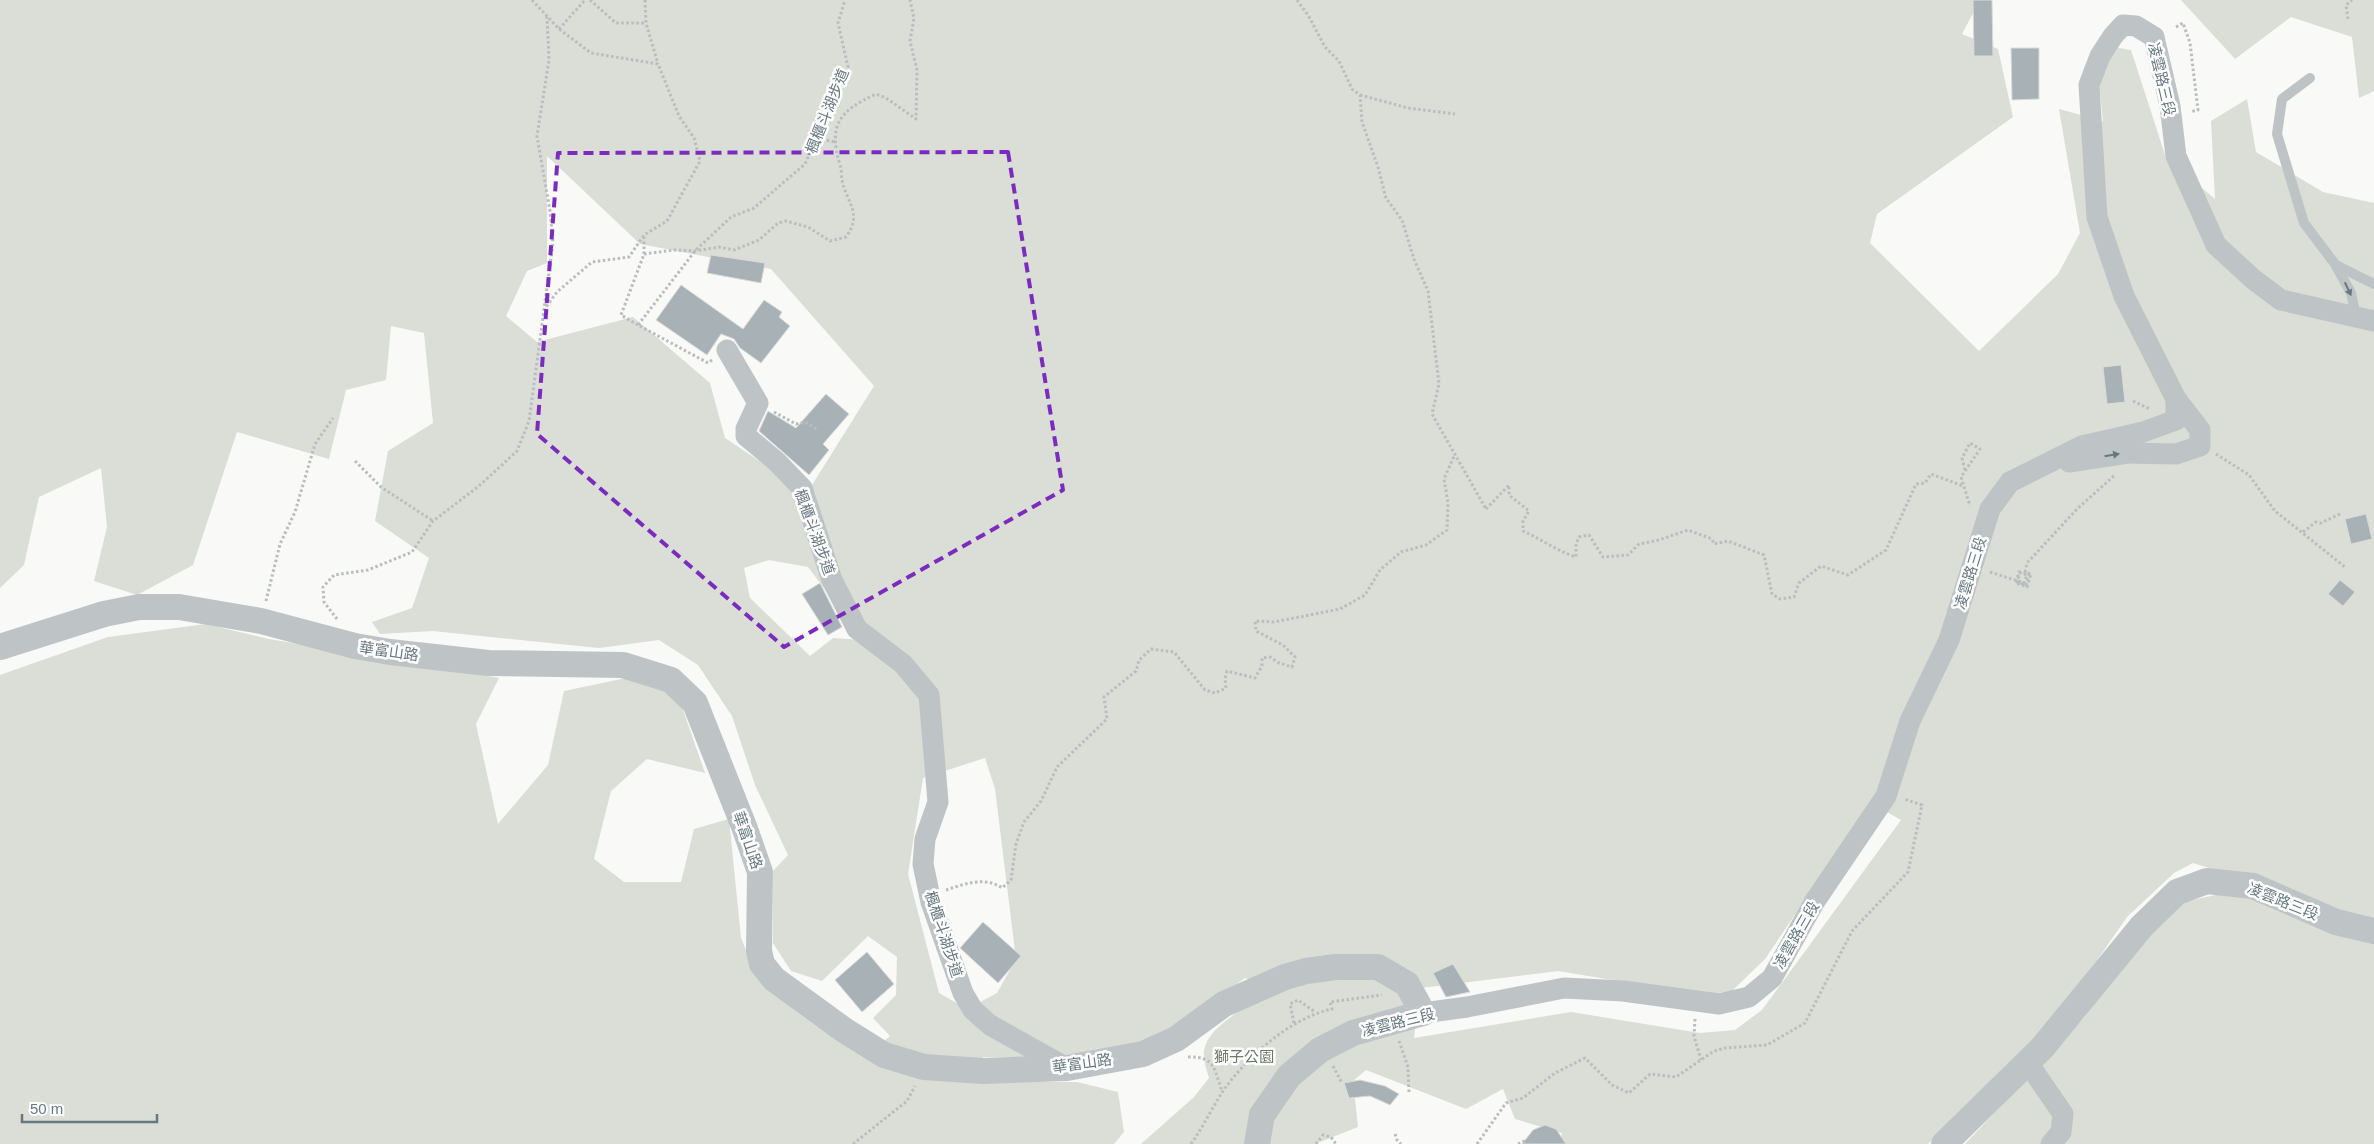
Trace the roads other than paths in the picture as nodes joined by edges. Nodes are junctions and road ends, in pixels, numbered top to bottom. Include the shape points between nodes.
1 (2310, 78) dead end
2 (2335, 264) junction
3 (2374, 284) edge
4 (2365, 319) edge
5 (727, 350) road end
6 (2176, 399) junction
7 (2046, 465) junction
8 (0, 647) edge
9 (2374, 931) edge
10 (1423, 1013) junction
11 (2028, 1064) junction
12 (1067, 1068) junction
13 (1257, 1144) edge
14 (1944, 1144) edge
15 (2051, 1144) edge

1 - 2 lane via 2282,99 2278,134 2304,223
2 - 3 lane
2 -> 4 lane
4 - 6 street, 凌雲路三段 via 2281,300 2216,244 2176,156 2170,106 2154,37 2136,26 2122,25 2100,56 2089,85 2098,217 2124,296
5 - 12 street, 楓櫃斗湖步道 via 758,403 746,436 778,462 802,488 832,580 857,629 903,664 929,694 938,802 925,839 923,864 929,896 963,993 973,1010 990,1025
6 - 7 street, 凌雲路三段 via 2176,420 2143,432 2082,446
7 -> 6 street, 凌雲路三段 via 2128,453 2176,454 2200,446 2200,430
7 - 10 street, 凌雲路三段 via 2010,482 1990,509 1949,640 1910,721 1886,796 1816,901 1772,978 1748,997 1719,1004 1623,991 1564,988
8 - 12 street, 華富山路 via 104,614 139,608 179,607 261,621 355,646 488,663 623,665 670,680 695,704 760,872 758,951 762,964 774,979 884,1055 924,1067 983,1071
9 - 11 street, 凌雲路三段 via 2336,922 2253,886 2207,881 2177,892 2142,926
10 - 12 street, 華富山路 via 1407,984 1378,967 1336,967 1285,978 1224,1004 1176,1039 1143,1054
10 - 13 street, 凌雲路三段 via 1396,1027 1352,1034 1320,1050 1288,1076 1262,1115
11 - 14 street, 凌雲路三段
11 - 15 street via 2063,1114 2061,1132

